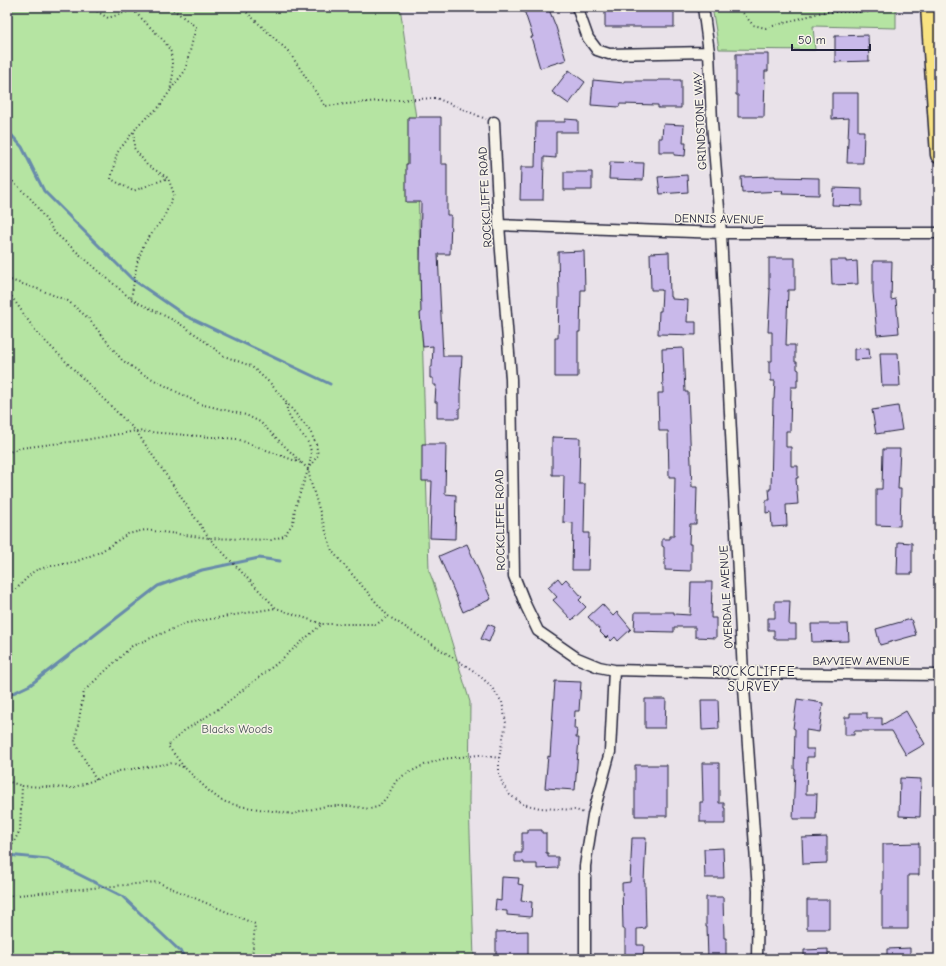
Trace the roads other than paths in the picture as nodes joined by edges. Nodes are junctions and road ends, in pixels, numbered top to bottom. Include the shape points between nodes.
1 (577, 7) edge
2 (703, 7) edge
3 (929, 7) edge
4 (709, 52) junction
5 (494, 122) road end
6 (939, 155) edge
7 (499, 225) junction
8 (721, 233) junction
9 (939, 233) edge
10 (614, 670) junction
11 (743, 673) junction
12 (939, 675) edge
13 (585, 959) edge
14 (757, 959) edge

1 - 4 street via 588,38 597,50 609,54
2 - 4 street, GRINDSTONE WAY
3 - 6 main road
4 - 8 street, GRINDSTONE WAY
5 - 7 street, ROCKCLIFFE ROAD
7 - 8 street, DENNIS AVENUE
7 - 10 street, ROCKCLIFFE ROAD via 511,379 514,576 538,631 577,658
8 - 9 street, DENNIS AVENUE
8 - 11 street, OVERDALE AVENUE
10 - 11 street, BAYVIEW AVENUE
10 - 13 street via 610,752 593,815 585,866
11 - 12 street, BAYVIEW AVENUE
11 - 14 street, OVERDALE AVENUE via 758,892

